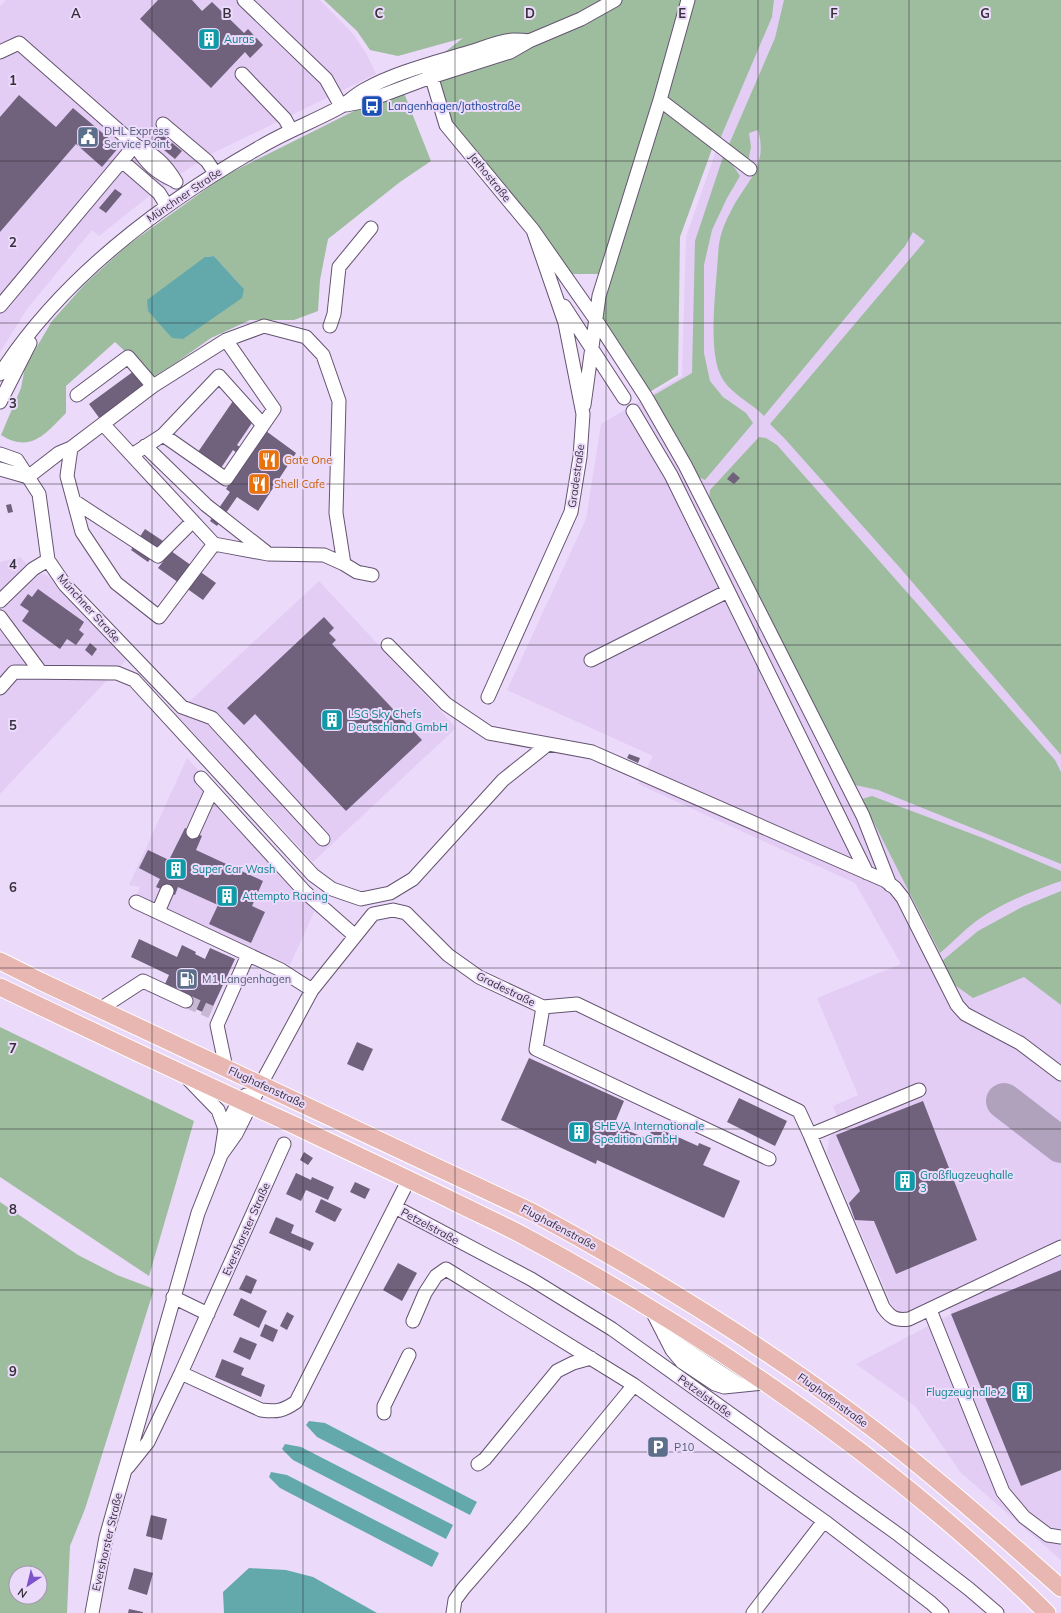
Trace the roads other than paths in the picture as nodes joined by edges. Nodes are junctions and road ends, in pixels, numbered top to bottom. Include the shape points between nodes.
1 (244, 0) edge
2 (615, 0) edge
3 (688, 0) edge
4 (0, 52) edge
5 (429, 71) junction
6 (242, 74) dead end
7 (660, 100) junction
8 (341, 106) junction
9 (163, 124) dead end
10 (291, 130) junction
11 (135, 145) junction
12 (122, 161) junction
13 (750, 169) dead end
14 (215, 173) junction
15 (184, 194) junction
16 (167, 206) junction
17 (371, 228) dead end
18 (533, 230) junction
19 (553, 289) junction
20 (0, 306) edge
21 (48, 312) junction
22 (596, 320) junction
23 (330, 326) dead end
24 (226, 340) junction
25 (592, 348) junction
26 (0, 374) edge
27 (153, 386) junction
28 (77, 395) dead end
29 (624, 398) dead end
30 (0, 402) edge
31 (633, 411) dead end
32 (583, 414) junction
33 (103, 424) junction
34 (264, 425) junction
35 (163, 435) junction
36 (145, 446) junction
37 (71, 448) junction
38 (0, 454) edge
39 (132, 455) junction
40 (0, 469) edge
41 (28, 477) junction
42 (74, 501) junction
43 (193, 521) junction
44 (214, 544) junction
45 (268, 554) junction
46 (48, 560) junction
47 (728, 591) junction
48 (0, 602) edge
49 (0, 617) edge
50 (388, 645) dead end
51 (591, 660) dead end
52 (40, 671) junction
53 (0, 688) edge
54 (488, 698) dead end
55 (547, 744) junction
56 (201, 778) dead end
57 (212, 790) junction
58 (193, 832) dead end
59 (323, 839) dead end
60 (867, 873) junction
61 (890, 885) junction
62 (167, 891) dead end
63 (136, 902) dead end
64 (158, 912) junction
65 (354, 935) junction
66 (248, 954) junction
67 (0, 961) edge
68 (0, 987) edge
69 (312, 990) junction
70 (186, 1001) tunnel mouth
71 (542, 1007) junction
72 (100, 1009) junction
73 (226, 1068) junction
74 (182, 1073) junction
75 (1061, 1074) edge
76 (261, 1084) junction
77 (919, 1090) dead end
78 (245, 1102) junction
79 (225, 1129) junction
80 (810, 1135) junction
81 (284, 1144) dead end
82 (221, 1155) junction
83 (769, 1159) dead end
84 (409, 1179) junction
85 (395, 1207) junction
86 (1061, 1247) edge
87 (173, 1297) junction
88 (651, 1309) junction
89 (930, 1310) junction
90 (208, 1314) junction
91 (413, 1321) dead end
92 (409, 1355) dead end
93 (591, 1358) junction
94 (181, 1373) junction
95 (764, 1382) junction
96 (634, 1385) junction
97 (384, 1413) dead end
98 (478, 1464) dead end
99 (124, 1472) junction
100 (824, 1521) junction
101 (1061, 1537) edge
102 (1061, 1588) edge
103 (92, 1613) edge
104 (453, 1613) edge
105 (753, 1613) edge
106 (942, 1613) edge
107 (997, 1613) edge
108 (1047, 1613) edge

1 - 8 street via 326,79
2 - 5 street, Münchner Straße via 581,19 529,41 512,40
3 - 7 street
4 - 11 street via 19,43
5 - 8 street, Münchner Straße via 380,82
5 - 18 street, Jathostraße via 446,125
6 - 10 street via 285,119
7 - 13 street
7 - 22 street via 600,296
8 - 10 street, Münchner Straße
9 - 14 street via 207,161
10 - 14 street, Münchner Straße
11 - 12 street
11 - 15 street via 150,153 169,170
12 - 16 street via 159,193
12 - 20 street
14 - 15 street, Münchner Straße
15 - 16 street, Münchner Straße
16 - 21 street, Münchner Straße via 138,227 84,274
17 - 23 street via 339,267 334,314
18 - 19 street, Jathostraße
18 - 22 street
19 - 25 street
19 - 32 street, Gradestraße via 565,324
21 - 26 street, Münchner Straße
21 - 30 street, Münchner Straße
22 - 25 street
22 - 61 street via 646,397 685,465 863,816
24 - 27 street
24 - 34 street via 274,409
24 - 45 street via 264,326 306,337 323,355 338,401 336,513 344,564 324,555
25 - 29 street
25 - 32 street
27 - 28 street via 128,357
27 - 33 street
31 - 47 street via 670,474
32 - 54 street, Gradestraße via 580,458 571,512
33 - 37 street
33 - 39 street
34 - 35 street via 226,479
34 - 35 street via 219,376
35 - 36 street
36 - 39 street
36 - 45 street via 206,505
37 - 41 street via 59,453
37 - 42 street via 66,476
38 - 41 street, Münchner Straße via 17,460
39 - 43 street
40 - 41 street
41 - 46 street, Münchner Straße via 39,494
42 - 43 street via 158,556
42 - 44 street via 82,532 116,583 158,617
43 - 44 street
44 - 45 street
46 - 48 street via 33,569
46 - 59 street, Münchner Straße via 65,585 182,707 212,718
47 - 51 street
47 - 60 street
49 - 52 street
50 - 55 street via 446,704 489,733
52 - 53 street via 14,672
52 - 55 street via 116,674 134,680 314,875 332,889 361,898 390,893 413,879 503,780
55 - 60 street via 592,752
56 - 57 street
57 - 58 street
57 - 65 street via 305,892
60 - 61 street
61 - 75 street via 902,898 957,1005 965,1014 1020,1043
62 - 64 street
63 - 64 street
64 - 66 street
65 - 69 street, Gradestraße
65 - 71 street, Gradestraße via 373,914 393,910 406,913 448,955 479,977
66 - 69 street via 281,970
66 - 73 street via 215,1018
67 - 72 main road, Flughafenstraße
68 - 74 main road, Flughafenstraße
69 - 76 street, Gradestraße
70 - 72 street via 143,980
71 - 80 street via 577,1004 799,1111
71 - 83 street, Gradestraße via 536,1048
72 - 73 main road, Flughafenstraße
73 - 76 main road, Flughafenstraße
74 - 78 main road, Flughafenstraße
74 - 79 street via 218,1110
76 - 78 street, Evershorster Straße
76 - 102 main road, Flughafenstraße via 532,1212 668,1289 731,1329 856,1416 981,1518
77 - 80 street
78 - 79 street
78 - 82 street, Evershorster Straße via 236,1134
78 - 84 main road, Flughafenstraße
79 - 82 street, Evershorster Straße
80 - 89 street via 882,1307 889,1315 900,1320
81 - 90 street, Evershorster Straße
82 - 87 street, Evershorster Straße via 198,1213
84 - 85 street
84 - 88 main road, Flughafenstraße via 521,1234
85 - 94 street via 296,1402 286,1409 261,1410
85 - 107 street, Petzelstraße via 531,1279 612,1329 899,1535
86 - 89 street
87 - 90 street
87 - 99 street, Evershorster Straße
88 - 95 main road, Flughafenstraße
88 - 95 street via 672,1350 682,1362 715,1384 724,1387
89 - 101 street via 1003,1492 1024,1517 1048,1536
90 - 94 street, Evershorster Straße
91 - 93 street via 425,1293 436,1276 446,1269
92 - 97 street via 384,1406
93 - 96 street
93 - 98 street via 557,1371 485,1459
94 - 99 street, Evershorster Straße via 148,1442
95 - 108 main road, Flughafenstraße via 908,1488
96 - 100 street
96 - 104 street via 463,1589 455,1600
99 - 103 street, Evershorster Straße via 106,1537
100 - 105 street
100 - 106 street

